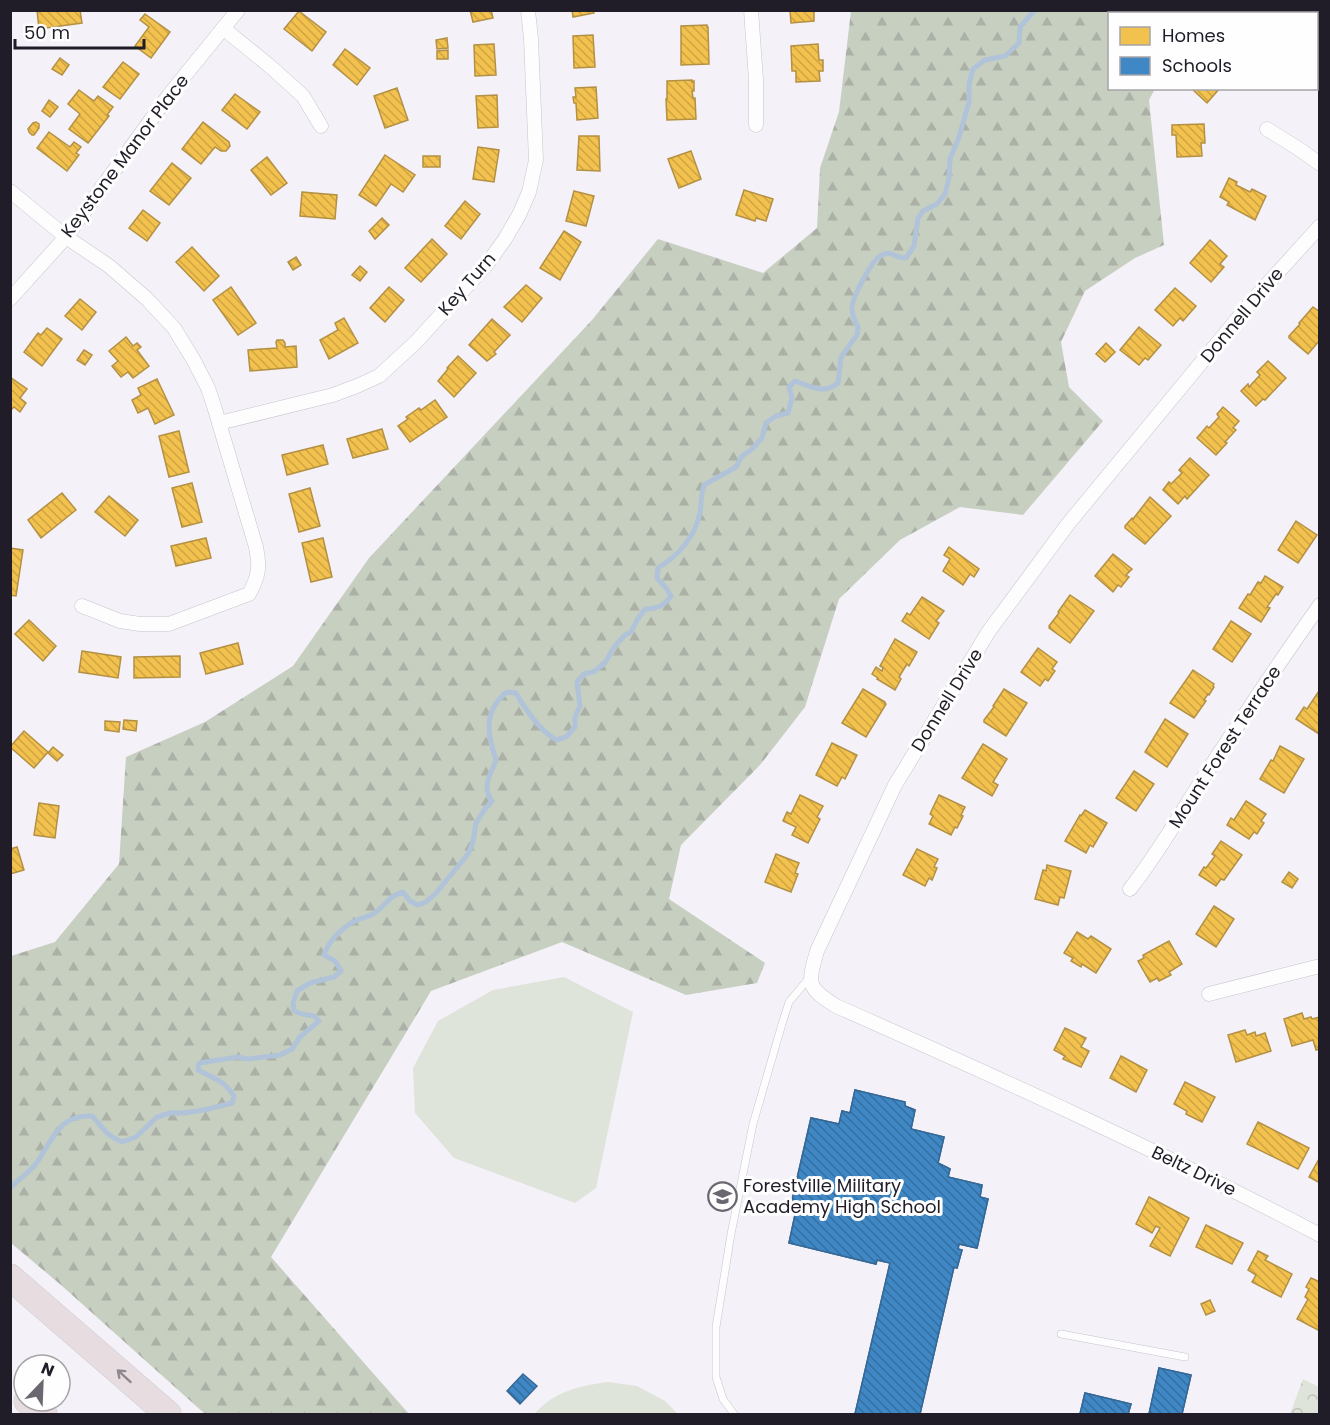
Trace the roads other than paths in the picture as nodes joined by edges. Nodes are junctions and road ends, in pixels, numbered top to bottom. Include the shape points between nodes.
1 (238, 10) edge
2 (528, 10) edge
3 (751, 10) edge
4 (223, 28) junction
5 (756, 125) dead end
6 (321, 126) dead end
7 (1266, 129) dead end
8 (1320, 164) edge
9 (10, 191) edge
10 (1320, 226) edge
11 (66, 237) junction
12 (10, 299) edge
13 (219, 423) junction
14 (1320, 605) edge
15 (82, 606) dead end
16 (1131, 889) dead end
17 (1320, 966) edge
18 (810, 978) junction
19 (1209, 994) dead end
20 (1320, 1235) edge
21 (10, 1277) edge
22 (1061, 1335) dead end
23 (1185, 1357) dead end
24 (168, 1414) edge
25 (734, 1414) edge

1 - 4 street, Keystone Manor Place
2 - 13 street, Key Turn via 536,160 519,215 487,264 416,342 379,376 333,395
3 - 5 street
4 - 6 street via 303,96
4 - 11 street, Keystone Manor Place
7 - 8 street
9 - 11 street
10 - 18 street, Donnell Drive via 1068,524 989,631 895,785 817,951
11 - 12 street, Keystone Manor Place
11 - 13 street via 109,266 174,328 208,388
13 - 15 street via 259,562 249,594 168,624 120,621
14 - 16 street, Mount Forest Terrace
17 - 19 street
18 - 20 street, Beltz Drive via 820,996 836,1006 987,1072
18 - 25 lane via 789,1002 782,1024 753,1124 731,1234 716,1327 716,1377 723,1399
24 -> 21 highway
22 - 23 lane

